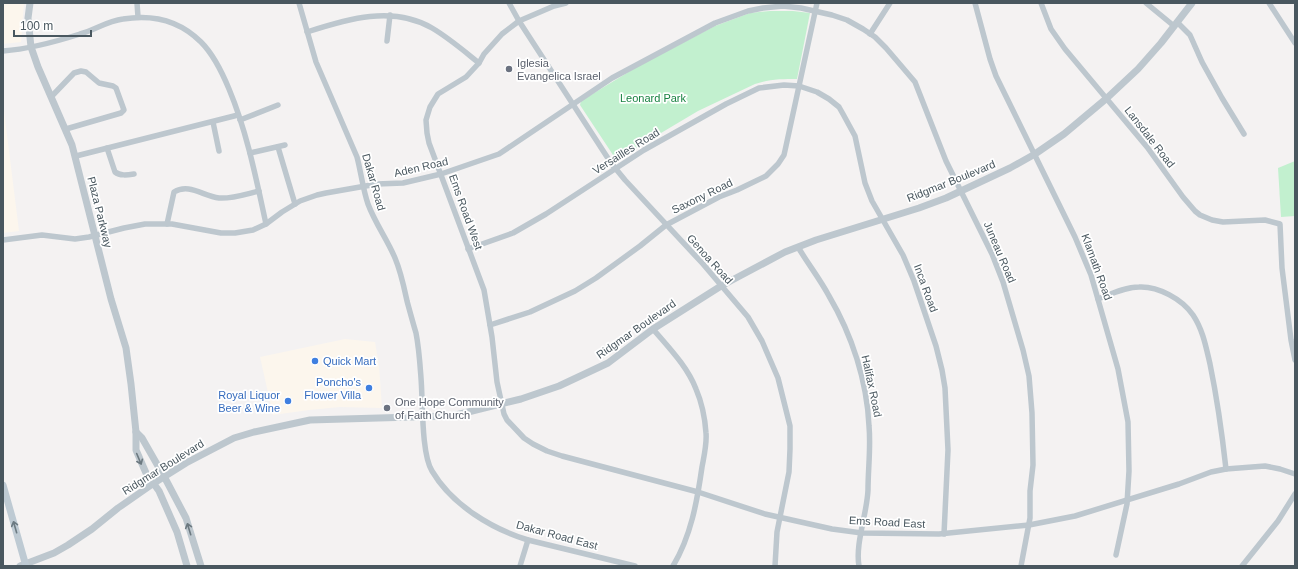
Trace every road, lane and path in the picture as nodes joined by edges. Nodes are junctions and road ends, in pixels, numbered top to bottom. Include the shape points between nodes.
1 (30, 3) edge
2 (138, 3) edge
3 (299, 3) edge
4 (509, 3) edge
5 (566, 3) edge
6 (816, 3) edge
7 (890, 3) edge
8 (975, 3) edge
9 (1041, 3) edge
10 (1146, 3) edge
11 (1192, 3) edge
12 (1269, 3) edge
13 (815, 11) junction
14 (390, 15) junction
15 (138, 17) junction
16 (519, 21) junction
17 (1176, 24) junction
18 (307, 32) junction
19 (870, 34) junction
20 (387, 41) dead end
21 (1295, 43) edge
22 (31, 47) junction
23 (3, 51) edge
24 (479, 63) junction
25 (799, 86) junction
26 (51, 97) junction
27 (1107, 98) junction
28 (573, 104) junction
29 (278, 105) dead end
30 (239, 118) junction
31 (213, 122) junction
32 (66, 129) junction
33 (1244, 134) dead end
34 (285, 145) dead end
35 (278, 147) junction
36 (107, 148) junction
37 (219, 151) dead end
38 (250, 153) junction
39 (1035, 154) junction
40 (76, 156) junction
41 (615, 168) junction
42 (134, 174) dead end
43 (441, 174) junction
44 (364, 187) junction
45 (259, 191) junction
46 (961, 191) junction
47 (295, 204) junction
48 (883, 219) junction
49 (167, 224) junction
50 (266, 224) junction
51 (666, 224) junction
52 (95, 236) junction
53 (3, 240) edge
54 (798, 247) junction
55 (468, 249) junction
56 (721, 286) junction
57 (1098, 299) junction
58 (490, 325) junction
59 (654, 329) junction
60 (1295, 360) edge
61 (502, 404) junction
62 (423, 417) junction
63 (136, 432) junction
64 (1226, 469) junction
65 (1295, 474) edge
66 (164, 476) junction
67 (154, 483) junction
68 (3, 485) edge
69 (698, 492) junction
70 (1295, 494) edge
71 (1128, 500) junction
72 (780, 518) junction
73 (1029, 525) junction
74 (862, 533) junction
75 (944, 534) junction
76 (528, 540) junction
77 (195, 548) junction
78 (183, 551) junction
79 (1116, 555) dead end
80 (24, 565) edge
81 (187, 566) edge
82 (200, 566) edge
83 (520, 566) edge
84 (635, 566) edge
85 (673, 566) edge
86 (775, 566) edge
87 (859, 566) edge
88 (1021, 566) edge
89 (1242, 566) edge

1 - 22 street, Plaza Parkway via 28,18
2 - 15 street
3 - 18 street, Dakar Road
4 - 16 street, Genoa Road
5 - 16 street, Ems Road West
6 - 13 street, Saxony Road
7 - 19 street
8 - 39 street, Klamath Road via 996,76
9 - 27 street, Lansdale Road via 1051,29
10 - 17 street
11 - 17 street, Ridgmar Boulevard
12 - 21 street
13 - 19 street, Juneau Road via 847,20
13 - 25 street, Saxony Road
13 - 28 street, Aden Road via 783,6 764,8 715,23 612,78
14 - 18 street via 352,19
14 - 20 street
14 - 24 street via 405,17 431,27
15 - 22 street via 110,21 81,34
15 - 30 street via 146,16 174,23 200,41 217,64
16 - 24 street, Ems Road West via 502,34
16 - 28 street, Genoa Road
17 - 27 street, Ridgmar Boulevard via 1138,69
17 - 33 street via 1190,34 1202,62
18 - 44 street, Dakar Road via 316,62 356,157
19 - 46 street, Juneau Road via 886,48 915,82 946,161
22 - 23 street
22 - 26 street, Plaza Parkway
24 - 43 street, Ems Road West via 466,77 438,94 430,107 426,120 427,133
25 - 41 street, Versailles Road via 760,88 687,124
25 - 48 street, Inca Road via 829,99 843,114 855,136 865,183
25 - 51 street, Saxony Road via 784,155 771,172
26 - 32 street, Plaza Parkway
26 - 32 street via 74,74 81,71 86,72 98,83 116,88 124,110 121,113
27 - 39 street, Ridgmar Boulevard via 1064,134
27 - 60 street, Lansdale Road via 1183,197 1200,215 1223,222 1265,220 1280,224 1282,268
28 - 41 street, Genoa Road
28 - 43 street, Aden Road via 499,154
29 - 30 street
30 - 31 street
30 - 38 street
31 - 36 street
31 - 37 street
32 - 40 street, Plaza Parkway
34 - 35 street
35 - 38 street
35 - 47 street
36 - 40 street
36 - 42 street via 115,172 123,175
38 - 45 street
39 - 46 street, Ridgmar Boulevard
39 - 57 street, Klamath Road via 1076,236
40 - 52 street, Plaza Parkway
41 - 51 street, Genoa Road
41 - 55 street, Versailles Road via 513,233
43 - 44 street, Aden Road via 402,183
43 - 55 street, Ems Road West
44 - 47 street, Aden Road via 326,193
44 - 62 street, Dakar Road via 373,216 396,259 416,334
45 - 49 street via 226,198 210,196 188,188 180,189 174,192
45 - 50 street
46 - 48 street, Ridgmar Boulevard
46 - 73 street, Juneau Road via 999,269 1029,376 1032,465
47 - 50 street, Aden Road
48 - 54 street, Ridgmar Boulevard
48 - 75 street, Inca Road via 914,281 942,370 948,450
49 - 50 street, Aden Road via 235,233 253,230
49 - 52 street, Aden Road via 145,224
51 - 56 street, Genoa Road
51 - 58 street, Saxony Road via 640,246 574,291 530,312
52 - 53 street, Aden Road via 75,239 42,235
52 - 63 street, Plaza Parkway via 126,348
54 - 56 street, Ridgmar Boulevard
54 - 74 street, Halifax Road via 830,297 851,339 867,400 870,427 868,497
55 - 58 street, Ems Road West via 484,290
56 - 59 street, Ridgmar Boulevard
56 - 72 street, Genoa Road via 748,317 757,332 778,378 784,399 790,426 790,449 789,472
57 - 64 street via 1125,289 1150,288 1177,299 1193,316 1204,336 1214,384
57 - 71 street, Klamath Road via 1118,369 1128,422
58 - 61 street, Ems Road West
59 - 61 street, Ridgmar Boulevard via 593,371 543,392
59 - 69 street via 689,375 704,414 706,435
61 - 62 street, Ridgmar Boulevard via 451,415
61 - 69 street, Ems Road East via 507,420 517,432 547,451
62 - 66 street, Ridgmar Boulevard via 310,420 254,432 234,438
62 - 76 street, Dakar Road East via 429,462 432,471 447,491 474,514 494,526
63 - 66 street
63 -> 67 street, Plaza Parkway via 136,450 146,473
64 - 65 street, Ems Road East via 1265,466
64 - 71 street, Ems Road East
66 - 67 street, Ridgmar Boulevard
77 -> 66 street via 186,518
67 - 78 street, Plaza Parkway
67 - 80 street, Ridgmar Boulevard via 68,545
80 -> 68 main road
69 - 72 street, Ems Road East
69 - 85 street via 694,517
70 - 89 street via 1262,543
71 - 73 street, Ems Road East via 1075,516
71 - 79 street, Klamath Road
72 - 74 street, Ems Road East
72 - 86 street, Genoa Road
73 - 75 street, Ems Road East
73 - 88 street, Juneau Road
74 - 75 street, Ems Road East
74 - 87 street, Halifax Road
76 - 83 street
76 - 84 street, Dakar Road East
77 - 78 street
77 - 82 street
78 - 81 street, Plaza Parkway

